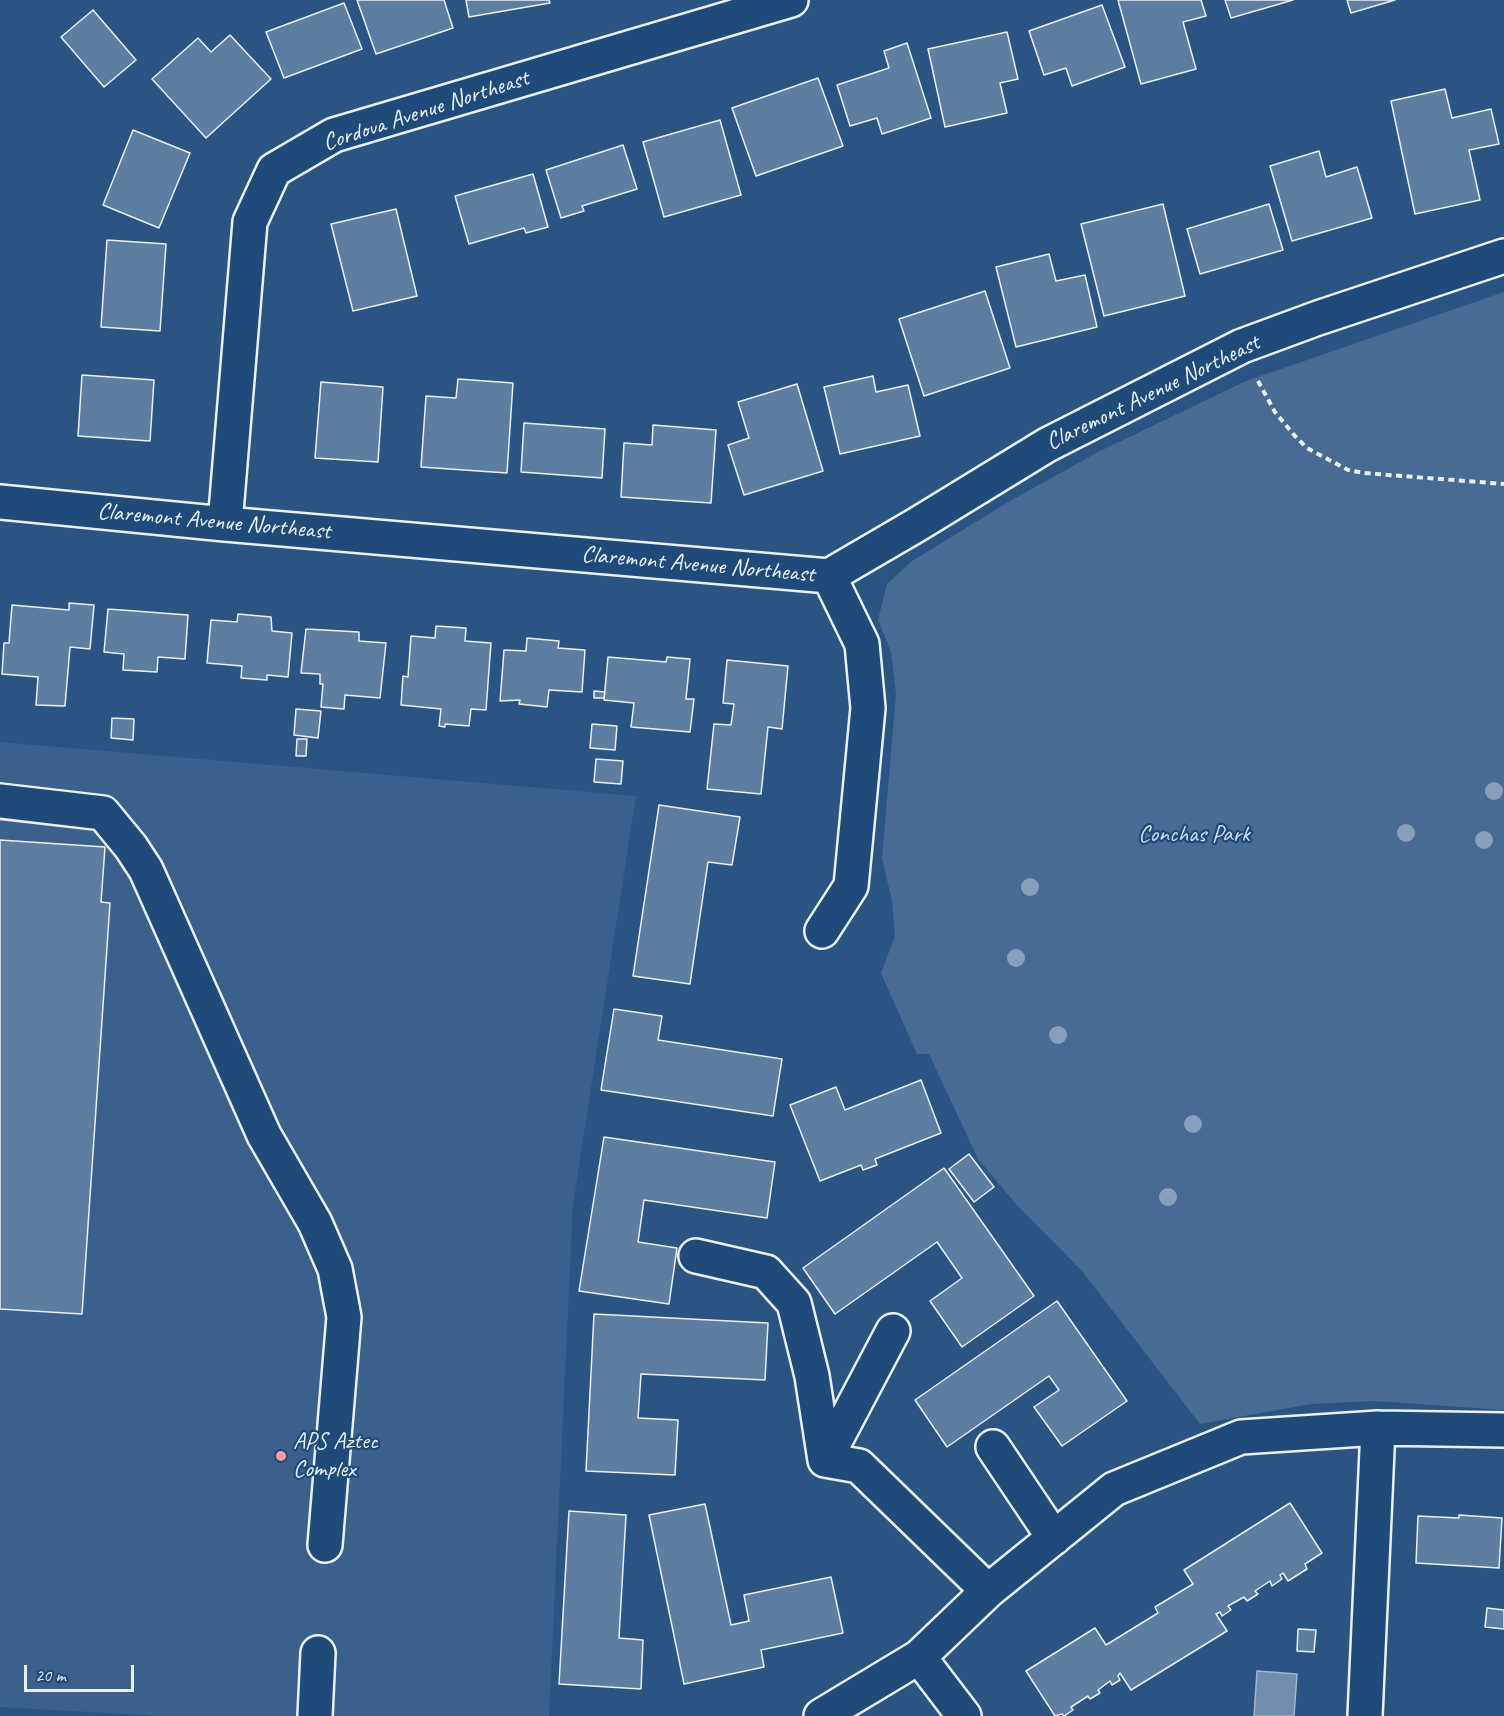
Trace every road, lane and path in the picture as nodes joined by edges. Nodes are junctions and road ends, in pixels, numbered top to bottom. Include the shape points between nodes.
1 (791, 0) edge
2 (1504, 256) edge
3 (1258, 381) dead end
4 (1504, 484) edge
5 (0, 501) edge
6 (225, 524) junction
7 (828, 576) junction
8 (0, 801) edge
9 (822, 932) dead end
10 (696, 1256) dead end
11 (893, 1331) dead end
12 (1378, 1428) junction
13 (1504, 1430) edge
14 (993, 1447) dead end
15 (825, 1460) junction
16 (1054, 1538) junction
17 (325, 1545) dead end
18 (988, 1592) junction
19 (318, 1653) dead end
20 (919, 1657) junction
21 (315, 1716) edge
22 (820, 1716) edge
23 (964, 1716) edge
24 (1365, 1716) edge

1 - 6 street, Cordova Avenue Northeast via 334,135 274,170 250,222
2 - 7 street, Claremont Avenue Northeast via 1242,346 1047,445
3 - 4 path via 1288,429 1307,447 1348,470
5 - 6 street, Claremont Avenue Northeast
6 - 7 street, Claremont Avenue Northeast
7 - 9 street via 862,644 868,708 851,886
8 - 17 street via 103,813 131,847 147,870 264,1135 319,1232 335,1269 344,1317
10 - 15 street via 766,1272 794,1303 812,1376
11 - 15 street
12 - 13 street
12 - 16 street via 1241,1437 1114,1489
12 - 24 street
14 - 16 street
15 - 18 street via 859,1466
16 - 18 street
18 - 20 street
19 - 21 street
20 - 22 street
20 - 23 street

